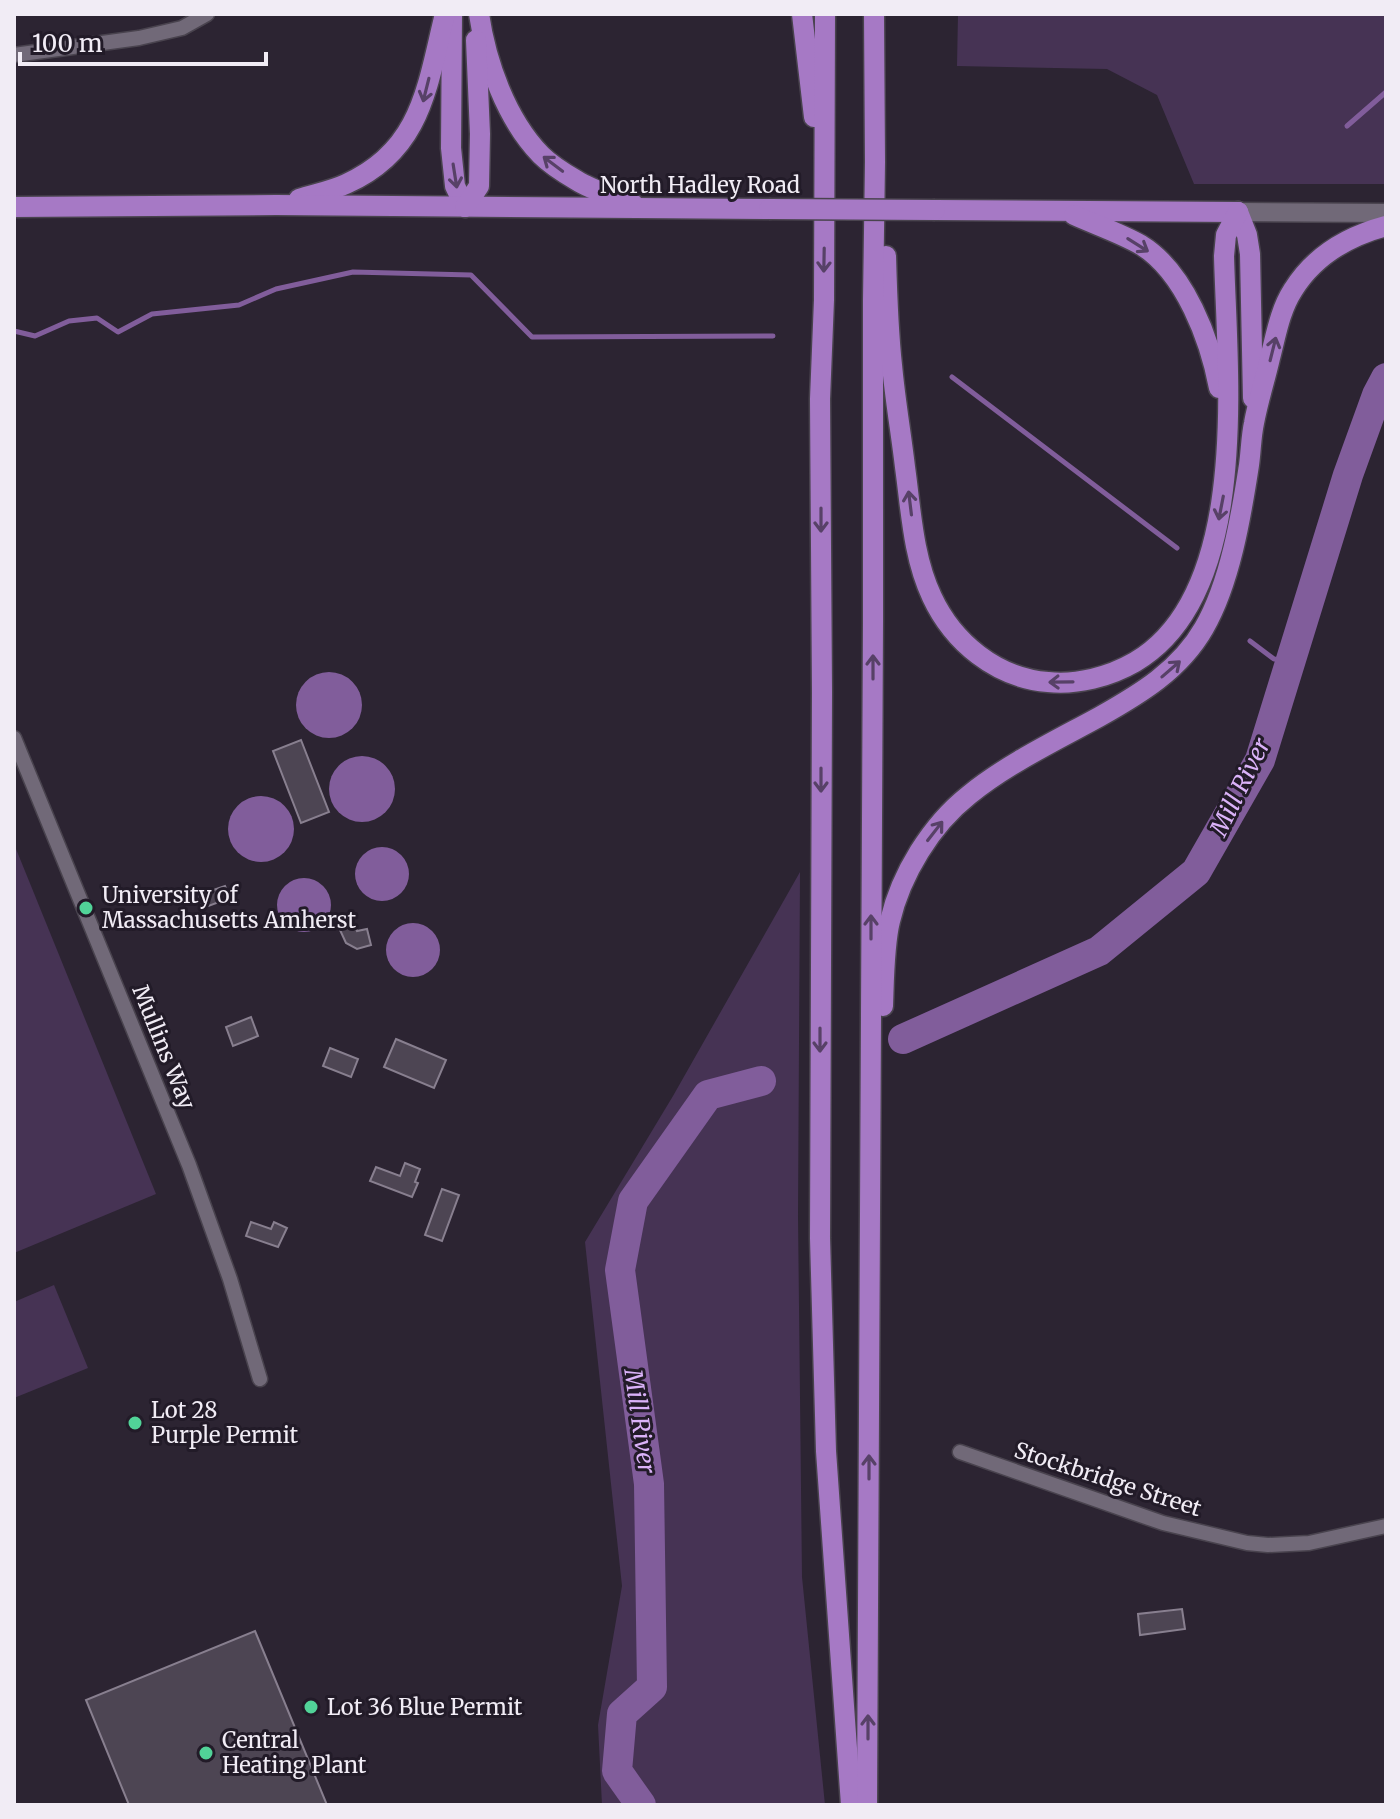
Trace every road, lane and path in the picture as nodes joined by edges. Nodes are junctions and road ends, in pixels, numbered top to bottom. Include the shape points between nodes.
1 (207, 14) edge
2 (445, 14) edge
3 (452, 14) edge
4 (478, 14) edge
5 (802, 14) edge
6 (825, 14) edge
7 (874, 14) edge
8 (882, 14) edge
9 (14, 55) edge
10 (824, 182) junction
11 (276, 205) junction
12 (14, 207) edge
13 (465, 207) junction
14 (648, 209) junction
15 (1068, 212) junction
16 (1238, 212) junction
17 (1386, 213) edge
18 (1386, 226) edge
19 (1254, 424) junction
20 (1228, 431) junction
21 (14, 738) edge
22 (869, 1317) junction
23 (260, 1379) dead end
24 (960, 1452) dead end
25 (1386, 1526) edge
26 (851, 1805) edge
27 (867, 1805) edge

1 - 9 street via 182,28 139,38
2 -> 11 main road via 422,103 400,142 354,180
3 -> 13 main road via 451,148 455,186
4 - 13 main road via 479,186
14 -> 4 main road via 588,187 542,156 503,94
5 - 10 main road
6 - 10 main road
22 -> 7 main road
20 -> 8 main road via 1222,506 1204,571 1178,624 1149,653 1106,675 1041,682 994,666 952,631 930,594 921,564 894,386
10 -> 26 main road via 820,1238 826,1451
11 - 12 main road, North Hadley Road
11 - 13 main road, North Hadley Road
13 - 14 main road, North Hadley Road
14 - 15 main road, North Hadley Road, bridge
15 - 16 main road, North Hadley Road
15 -> 20 main road via 1143,246 1173,277 1204,334
16 - 17 main road, North Hadley Road
16 - 19 main road via 1250,254
16 - 20 main road via 1226,235 1224,256
19 -> 18 main road via 1293,289 1334,248
22 -> 19 main road via 889,925 904,881 930,837 969,795 1146,689 1192,647 1220,595 1237,532
21 - 23 street, Mullins Way via 189,1165
27 -> 22 main road
24 - 25 street, Stockbridge Street via 1163,1523 1247,1543 1309,1543

